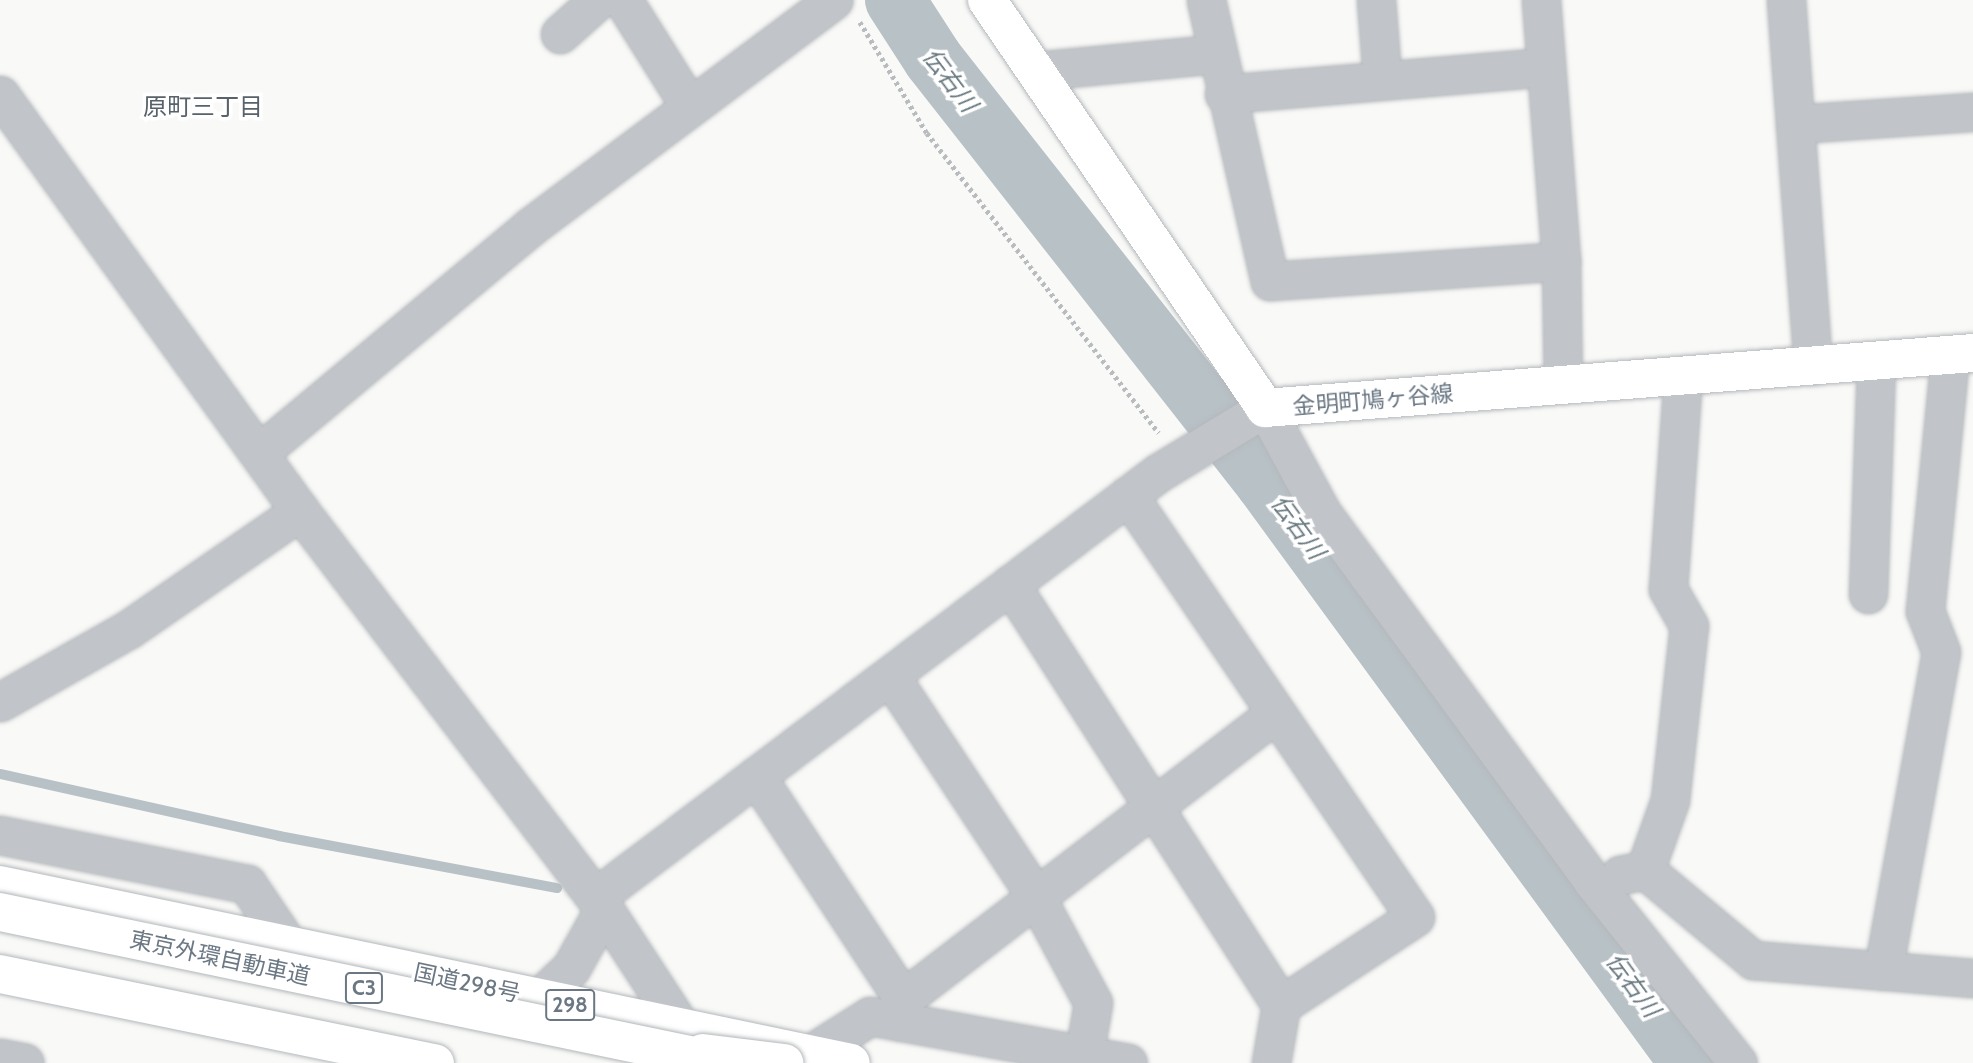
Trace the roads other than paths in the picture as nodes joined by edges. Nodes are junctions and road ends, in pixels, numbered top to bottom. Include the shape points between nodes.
1 (598, 0) edge
2 (623, 0) edge
3 (987, 0) edge
4 (1206, 0) edge
5 (1376, 0) edge
6 (1541, 0) edge
7 (1786, 0) edge
8 (845, 4) edge
9 (560, 34) dead end
10 (1215, 54) junction
11 (1546, 67) junction
12 (1035, 71) junction
13 (1382, 77) junction
14 (1224, 94) junction
15 (0, 95) edge
16 (690, 107) junction
17 (1973, 112) edge
18 (1795, 124) junction
19 (1561, 261) junction
20 (1961, 354) edge
21 (1876, 362) junction
22 (1813, 366) junction
23 (1684, 375) junction
24 (1563, 384) junction
25 (1265, 408) junction
26 (258, 453) junction
27 (1128, 495) junction
28 (300, 511) junction
29 (1010, 584) junction
30 (1868, 594) dead end
31 (890, 676) junction
32 (0, 702) edge
33 (1275, 714) junction
34 (756, 776) junction
35 (1154, 807) junction
36 (0, 835) edge
37 (1645, 870) junction
38 (1592, 881) junction
39 (0, 885) edge
40 (1036, 897) junction
41 (600, 903) junction
42 (0, 912) edge
43 (289, 946) junction
44 (1883, 971) junction
45 (18, 978) edge
46 (1973, 978) edge
47 (0, 997) edge
48 (539, 998) junction
49 (1280, 1005) junction
50 (901, 1011) junction
51 (668, 1039) junction
52 (1084, 1055) junction
53 (0, 1058) edge
54 (797, 1059) edge
55 (25, 1063) edge
56 (324, 1063) edge
57 (330, 1063) edge
58 (435, 1063) edge
59 (703, 1063) edge
60 (728, 1063) edge
61 (851, 1063) edge
62 (1128, 1063) edge
63 (1271, 1063) edge
64 (1738, 1063) edge

1 - 9 street
2 - 16 street
3 - 12 main road, 金明町鳩ヶ谷線
4 - 10 street
5 - 13 street
6 - 11 street
7 - 18 street
8 - 16 street
10 - 12 street
10 - 14 street
11 - 13 street
11 - 19 street
12 - 25 main road, 金明町鳩ヶ谷線
13 - 14 street
14 - 19 street via 1270,281
15 - 26 street
16 - 26 street via 530,227
17 - 18 street
18 - 22 street
19 - 24 street
20 - 21 main road, 金明町鳩ヶ谷線
20 - 44 street via 1926,611 1941,652
21 - 22 main road, 金明町鳩ヶ谷線
21 - 30 street
22 - 23 main road, 金明町鳩ヶ谷線
23 - 24 main road, 金明町鳩ヶ谷線
23 - 37 street via 1668,589 1689,626 1670,800
24 - 25 main road, 金明町鳩ヶ谷線
25 - 27 street
25 - 38 street via 1322,513
26 - 28 street
27 - 29 street
27 - 33 street
28 - 32 street via 129,629
28 - 41 street
29 - 31 street
29 - 35 street
31 - 34 street
31 - 40 street
33 - 35 street
33 - 49 street via 1415,917
34 - 41 street
34 - 50 street
35 - 40 street
35 - 49 street
36 - 43 street via 247,884
37 - 38 street
37 - 44 street via 1753,960
38 - 64 street
39 - 43 main road, 国道298号 / 298
40 - 50 street
40 - 52 street via 1093,1003
41 - 48 street via 571,968
41 - 51 street
42 - 51 main road, 東京外環自動車道 / C3, bridge
43 - 48 main road, 国道298号 / 298
44 - 46 street
45 - 57 main road
45 - 58 main road
47 - 56 main road
48 - 51 main road, 国道298号 / 298
49 - 63 street
50 - 52 street
50 - 54 street via 870,1016
51 - 54 main road, bridge
51 - 59 street
51 - 60 main road, 東京外環自動車道 / C3, bridge
52 - 62 street
53 - 55 street
54 - 61 main road

